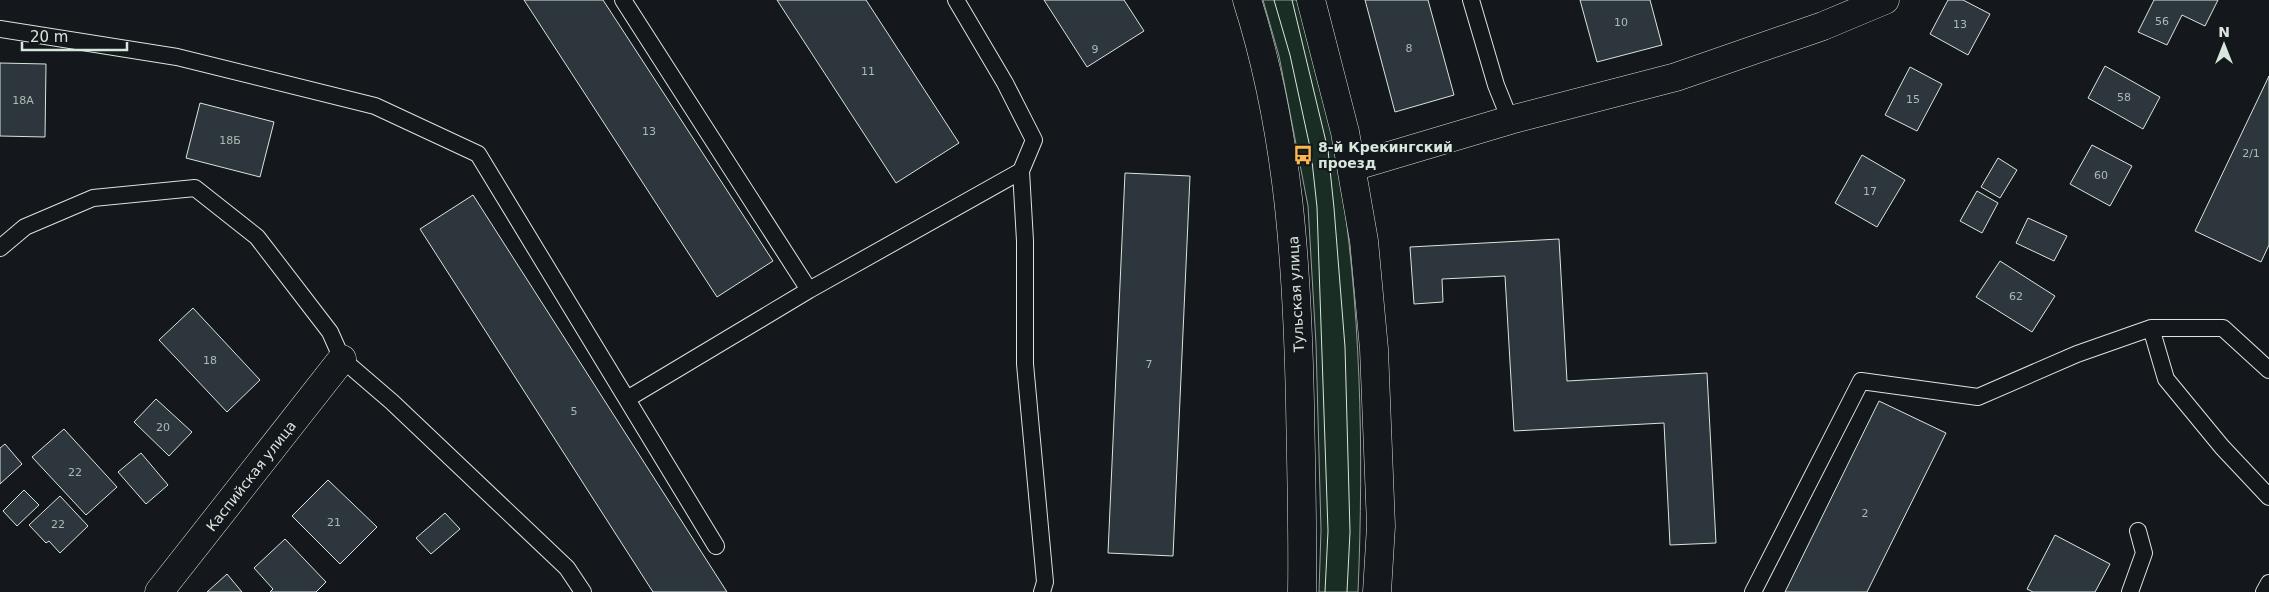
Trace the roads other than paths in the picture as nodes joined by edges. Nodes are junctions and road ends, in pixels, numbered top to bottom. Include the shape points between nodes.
1 (623, 0) edge
2 (956, 0) edge
3 (1247, 0) edge
4 (1311, 0) edge
5 (1472, 0) edge
6 (1885, 0) edge
7 (0, 29) edge
8 (1510, 120) junction
9 (1352, 167) junction
10 (1020, 171) junction
11 (0, 248) edge
12 (809, 290) junction
13 (2151, 328) junction
14 (342, 359) junction
15 (2269, 370) edge
16 (627, 399) junction
17 (2269, 497) edge
18 (2138, 530) dead end
19 (716, 546) dead end
20 (2269, 583) edge
21 (159, 592) edge
22 (583, 592) edge
23 (1042, 592) edge
24 (1302, 592) edge
25 (1377, 592) edge
26 (1753, 592) edge
27 (2130, 592) edge
28 (2264, 592) edge

1 - 12 lane
2 - 10 lane via 1034,140
3 - 24 street, Тульская улица via 1284,155 1292,213 1299,348
4 - 9 street
5 - 8 lane via 1496,85
6 - 8 street via 1676,77
7 - 16 lane via 177,57 375,106 478,154
8 - 9 street
9 - 25 street via 1364,241 1374,349 1381,526
10 - 12 lane
10 - 23 lane via 1025,241 1024,364 1045,582
11 - 14 lane via 25,227 93,198 196,188 257,237 330,332
12 - 16 lane
13 - 15 lane via 2224,328
13 - 17 lane via 2166,379 2222,447
13 - 26 lane via 2077,354 1978,397 1860,381
14 - 21 street, Каспийская улица
14 - 22 lane via 392,402 567,568
16 - 19 lane
18 - 27 lane via 2144,553
20 - 28 lane

